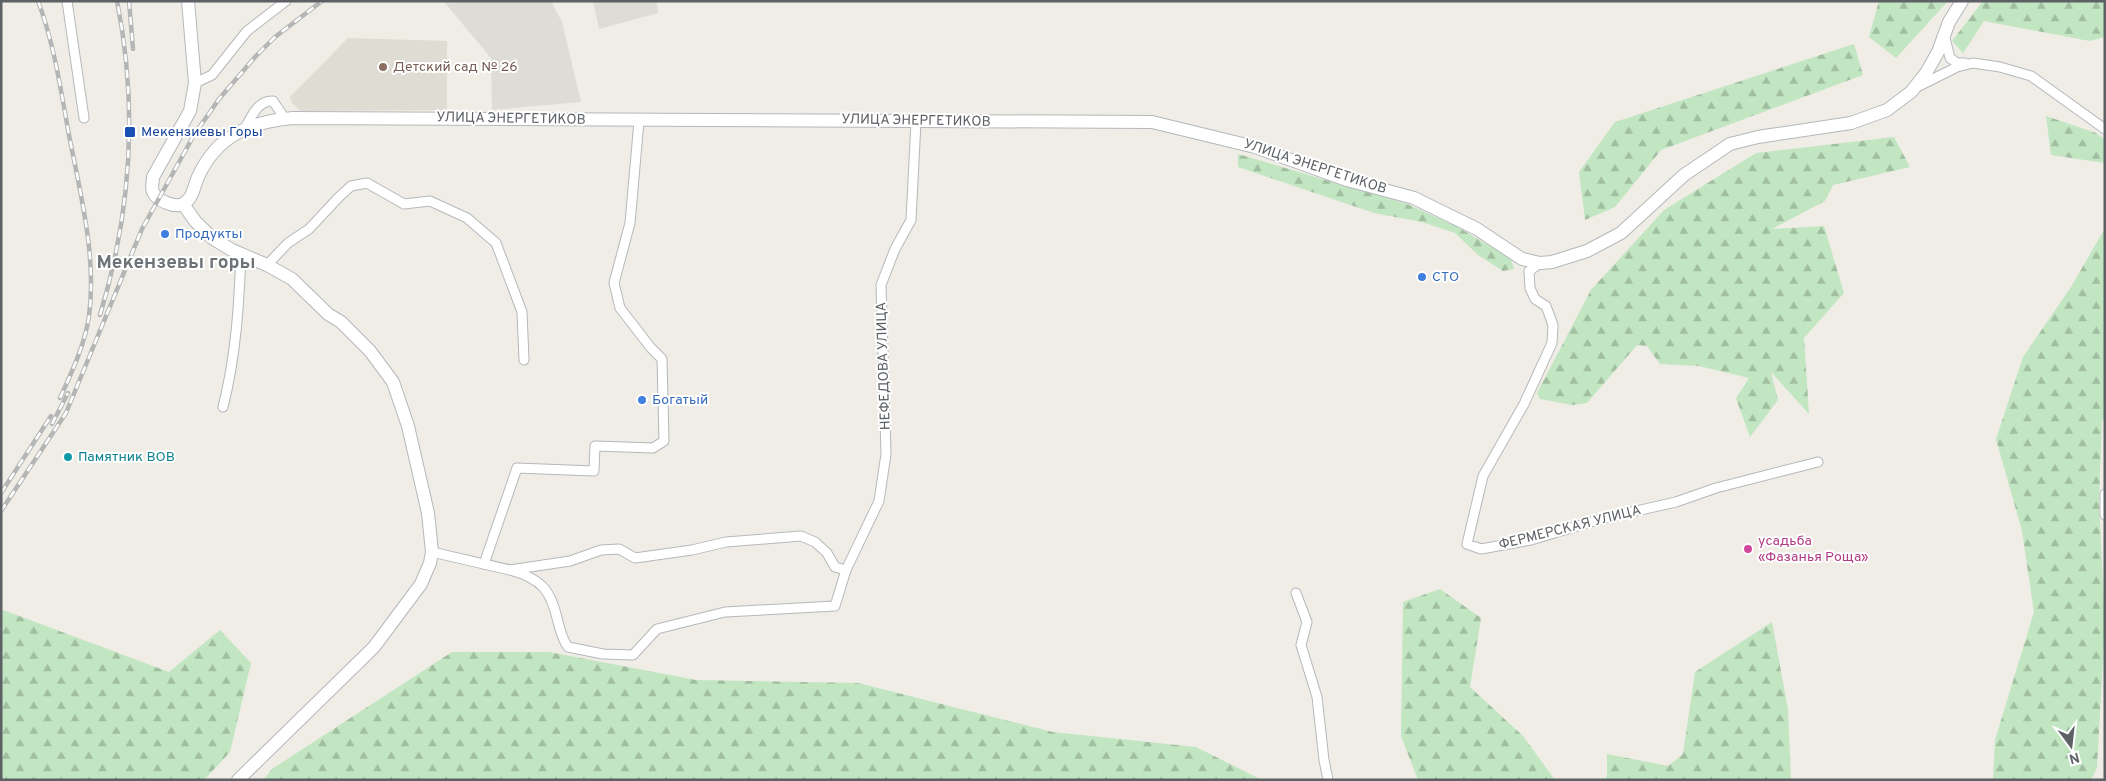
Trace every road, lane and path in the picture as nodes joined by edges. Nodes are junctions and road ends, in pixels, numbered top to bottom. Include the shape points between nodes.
1 (67, 1) edge
2 (188, 1) edge
3 (286, 1) edge
4 (1962, 1) edge
5 (1944, 35) junction
6 (1973, 64) junction
7 (195, 83) junction
8 (1911, 92) junction
9 (84, 118) dead end
10 (285, 118) junction
11 (639, 121) junction
12 (916, 122) junction
13 (245, 128) junction
14 (2105, 129) edge
15 (183, 204) junction
16 (241, 253) junction
17 (267, 265) junction
18 (1534, 267) junction
19 (524, 360) dead end
20 (223, 407) dead end
21 (1818, 462) dead end
22 (2105, 494) edge
23 (2105, 515) edge
24 (432, 552) junction
25 (484, 564) junction
26 (510, 570) junction
27 (846, 570) junction
28 (1296, 593) dead end
29 (238, 780) edge
30 (1328, 780) edge

1 - 9 street
2 - 7 main road
3 - 7 street via 247,31 212,75
4 - 5 main road
5 - 6 street via 1950,58
5 - 8 main road via 1926,73
6 - 8 street via 1943,73
6 - 14 street via 2000,67 2031,76
7 - 15 main road via 190,111 154,177 152,188 155,196 168,203
8 - 18 main road via 1887,110 1850,123 1730,144 1684,175 1642,216 1606,243 1569,258
10 - 11 main road, УЛИЦА ЭНЕРГЕТИКОВ
10 - 13 main road, УЛИЦА ЭНЕРГЕТИКОВ via 265,120
10 - 13 street via 273,101 267,101 256,110
11 - 12 main road, УЛИЦА ЭНЕРГЕТИКОВ via 713,118
11 - 25 street via 630,223 614,283 620,308 662,359 664,441 653,448 595,446 594,471 517,468
12 - 18 main road, УЛИЦА ЭНЕРГЕТИКОВ via 1152,122 1256,147 1347,180 1414,198 1478,229
12 - 27 street, НЕФЕДОВА УЛИЦА via 912,220 895,249 881,285 886,454 879,501
13 - 15 main road, УЛИЦА ЭНЕРГЕТИКОВ via 227,139 205,162 191,196
15 - 16 main road via 212,238
16 - 17 main road
16 - 20 street via 236,342
17 - 19 street via 288,243 309,229 351,186 366,183 404,204 430,201 467,218 496,243 522,312
17 - 24 main road via 292,279 328,314 341,322 370,351 393,382 408,426 428,513
18 - 21 street, ФЕРМЕРСКАЯ УЛИЦА via 1530,288 1535,299 1546,306 1553,324 1552,343 1524,404 1483,476 1467,544 1481,549 1531,540 1601,518 1676,502 1716,488
22 - 23 street
24 - 25 street
24 - 29 main road via 422,584 374,647
25 - 26 street
26 - 27 street via 570,561 601,550 619,549 635,558 726,542 801,536 815,542 835,567
26 - 27 street, НЕФЕДОВА УЛИЦА via 536,580 548,592 554,603 562,639 568,647 603,654 633,655 657,628 725,612 835,606
28 - 30 street via 1307,622 1301,644 1317,697

